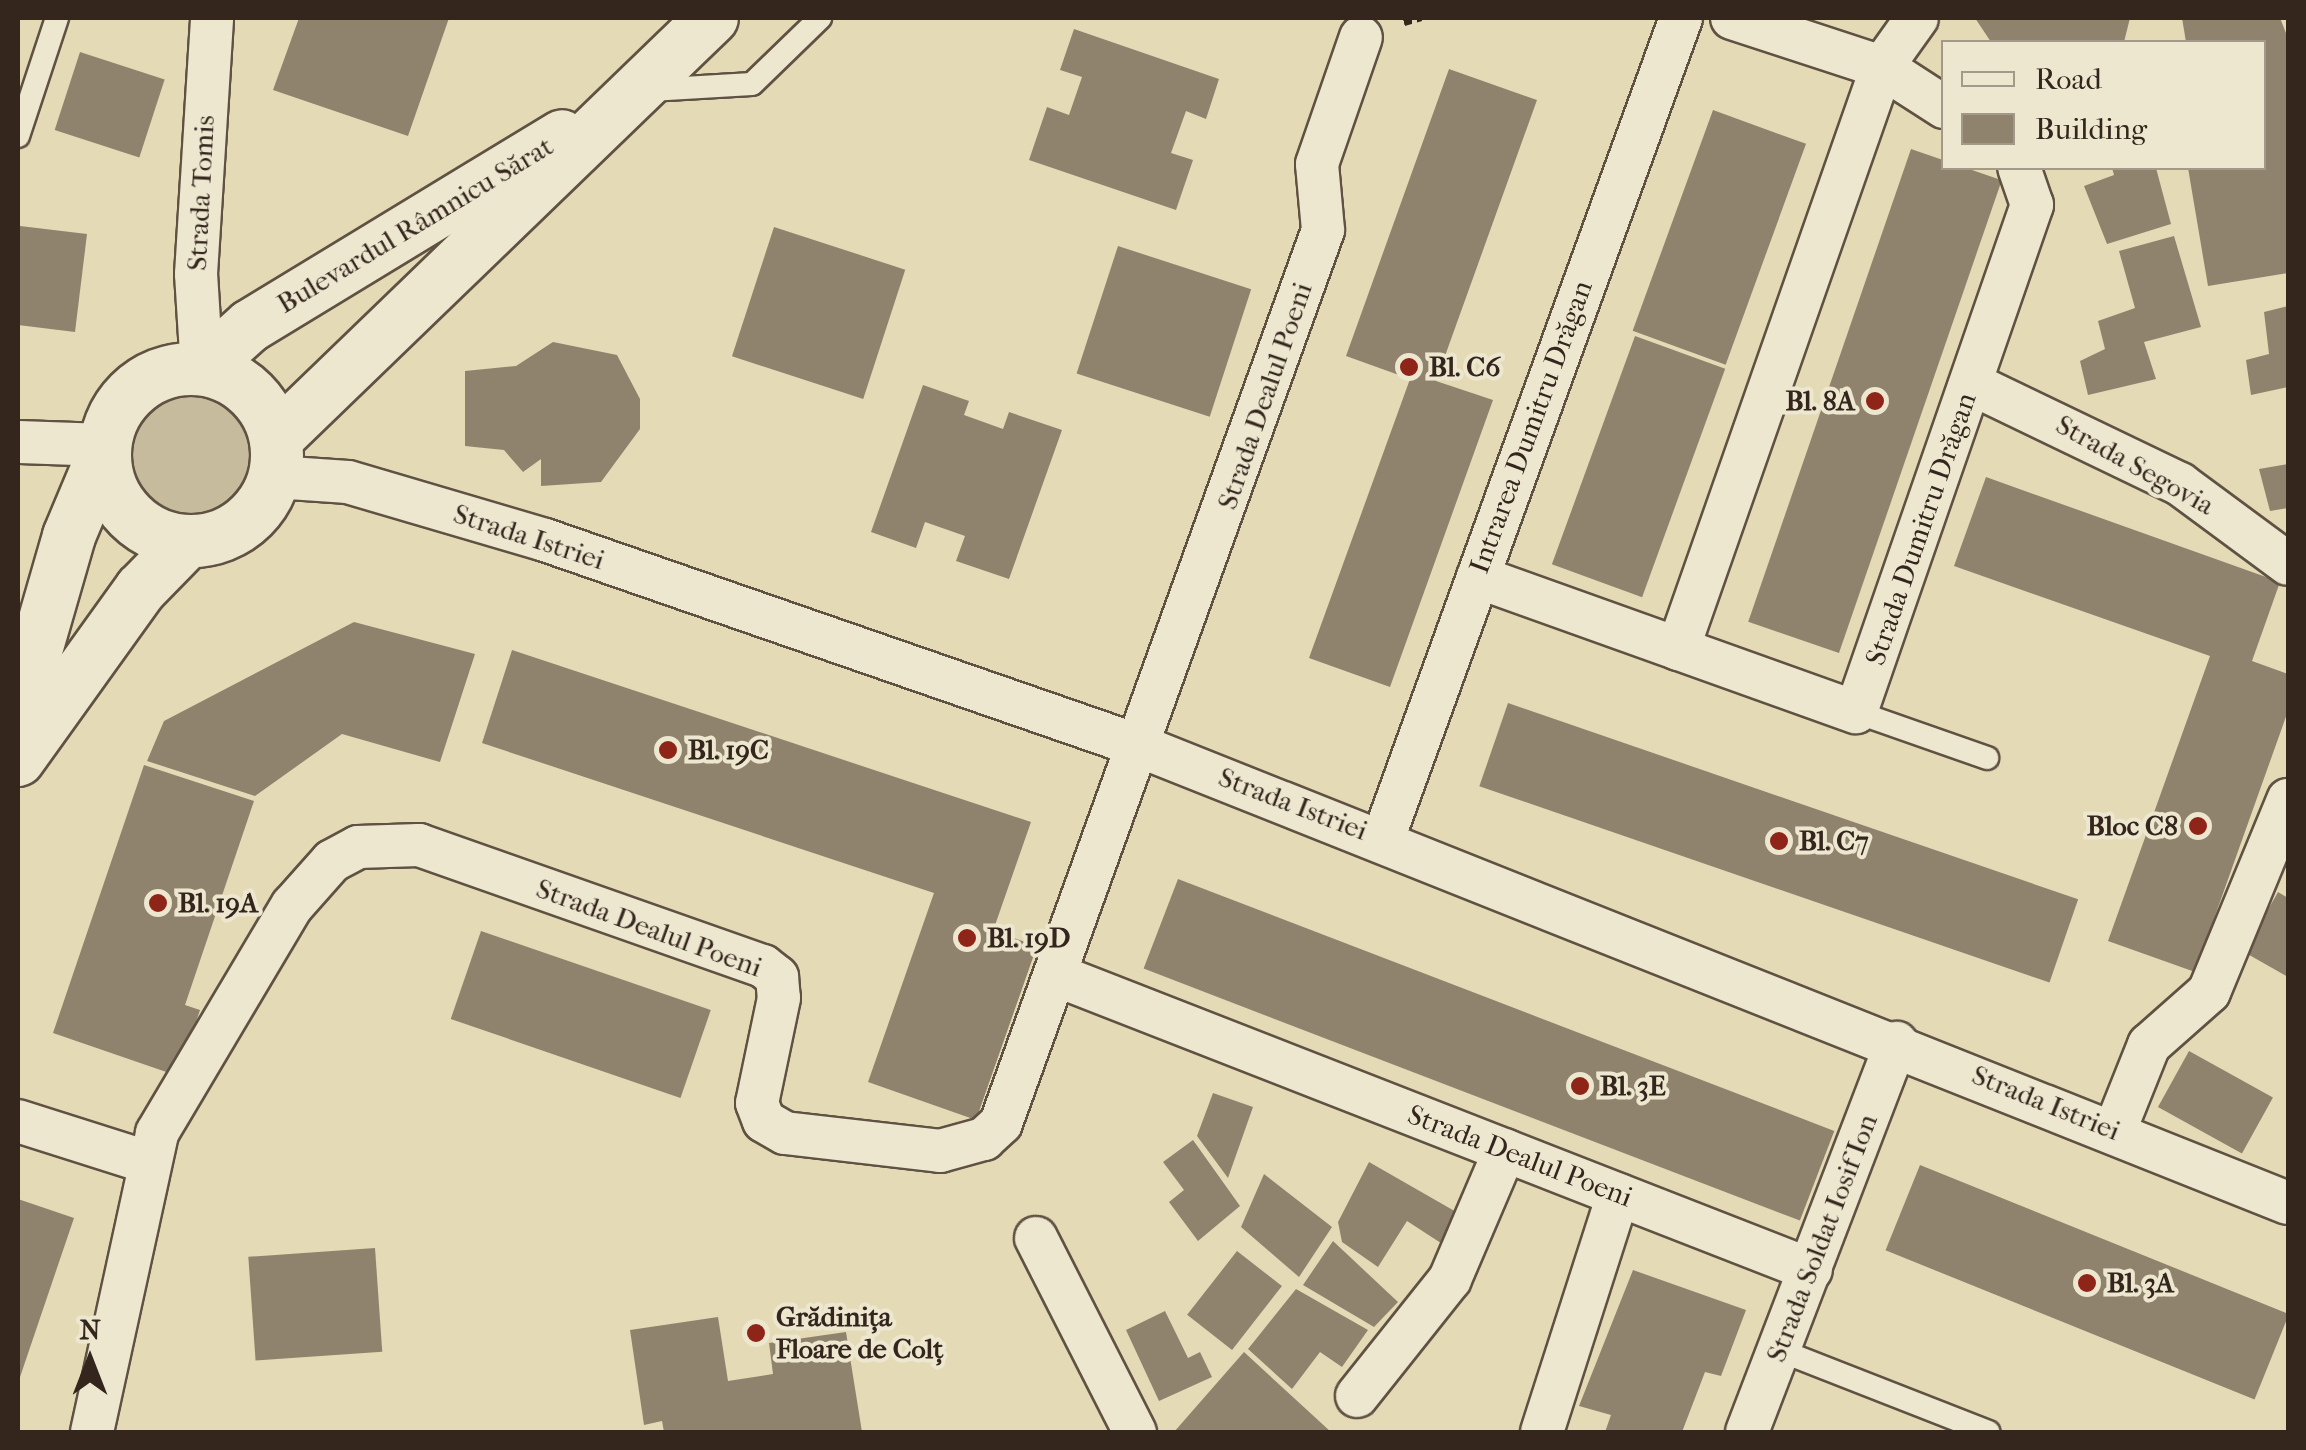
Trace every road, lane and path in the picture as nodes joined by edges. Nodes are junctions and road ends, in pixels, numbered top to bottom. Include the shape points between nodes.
1 (56, 18) edge
2 (712, 18) edge
3 (820, 18) edge
4 (1681, 18) edge
5 (1732, 18) edge
6 (1916, 18) edge
7 (206, 20) edge
8 (1361, 38) dead end
9 (1882, 67) junction
10 (636, 91) junction
11 (1941, 105) edge
12 (18, 136) edge
13 (2020, 170) edge
14 (202, 369) junction
15 (1972, 384) junction
16 (18, 442) edge
17 (104, 450) junction
18 (275, 458) junction
19 (188, 541) junction
20 (2288, 564) edge
21 (1478, 577) junction
22 (1678, 649) junction
23 (1856, 712) junction
24 (18, 713) edge
25 (1142, 747) junction
26 (1987, 758) dead end
27 (18, 760) edge
28 (2288, 800) edge
29 (1383, 839) junction
30 (1061, 977) junction
31 (1896, 1042) junction
32 (18, 1120) edge
33 (2115, 1130) junction
34 (1505, 1150) junction
35 (147, 1162) junction
36 (1618, 1195) junction
37 (2288, 1203) edge
38 (1036, 1238) dead end
39 (1811, 1270) junction
40 (1780, 1350) junction
41 (1356, 1396) dead end
42 (92, 1432) edge
43 (1135, 1432) edge
44 (1542, 1432) edge
45 (1747, 1432) edge
46 (1983, 1432) edge

1 - 12 lane
2 - 10 street, Bulevardul Râmnicu Sărat
3 - 10 lane via 752,84
4 - 21 street, Intrarea Dumitru Drăgan
5 - 9 street
6 - 9 street
7 - 14 street, Strada Tomis via 196,274
8 - 25 street, Strada Dealul Poeni via 1317,164 1323,230
9 - 11 street
9 - 22 street
10 - 14 street, Bulevardul Râmnicu Sărat via 250,326
10 - 18 street, Bulevardul Râmnicu Sărat
13 - 15 street, Strada Dumitru Drăgan via 2032,205
14 - 17 street via 137,387 115,413
14 - 18 street via 250,392
15 - 20 street, Strada Segovia via 2180,484
15 - 23 street, Strada Dumitru Drăgan
16 - 17 street
17 - 19 street via 108,482 138,524
17 - 24 street via 69,536
18 - 19 street via 236,529
18 - 25 street, Strada Istriei via 545,540
19 - 27 street via 141,589
21 - 22 street
21 - 29 street, Intrarea Dumitru Drăgan
22 - 23 street
23 - 26 lane
25 - 29 street, Strada Istriei
25 - 30 street, Strada Dealul Poeni
28 - 33 street via 2210,992 2149,1045
29 - 31 street, Strada Istriei
30 - 34 street, Strada Dealul Poeni
30 - 35 street, Strada Dealul Poeni via 1015,1096 984,1139 940,1151 785,1133 764,1121 757,1103 779,998 777,977 763,966 419,844 372,844 332,861 292,906
31 - 33 street, Strada Istriei
31 - 39 street, Strada Soldat Iosif Ion
32 - 35 street
33 - 37 street, Strada Istriei
34 - 36 street, Strada Dealul Poeni
34 - 41 street via 1450,1279
35 - 42 street
36 - 39 street, Strada Dealul Poeni
36 - 44 street
38 - 43 street
39 - 40 street, Strada Soldat Iosif Ion
40 - 45 street, Strada Soldat Iosif Ion
40 - 46 lane

